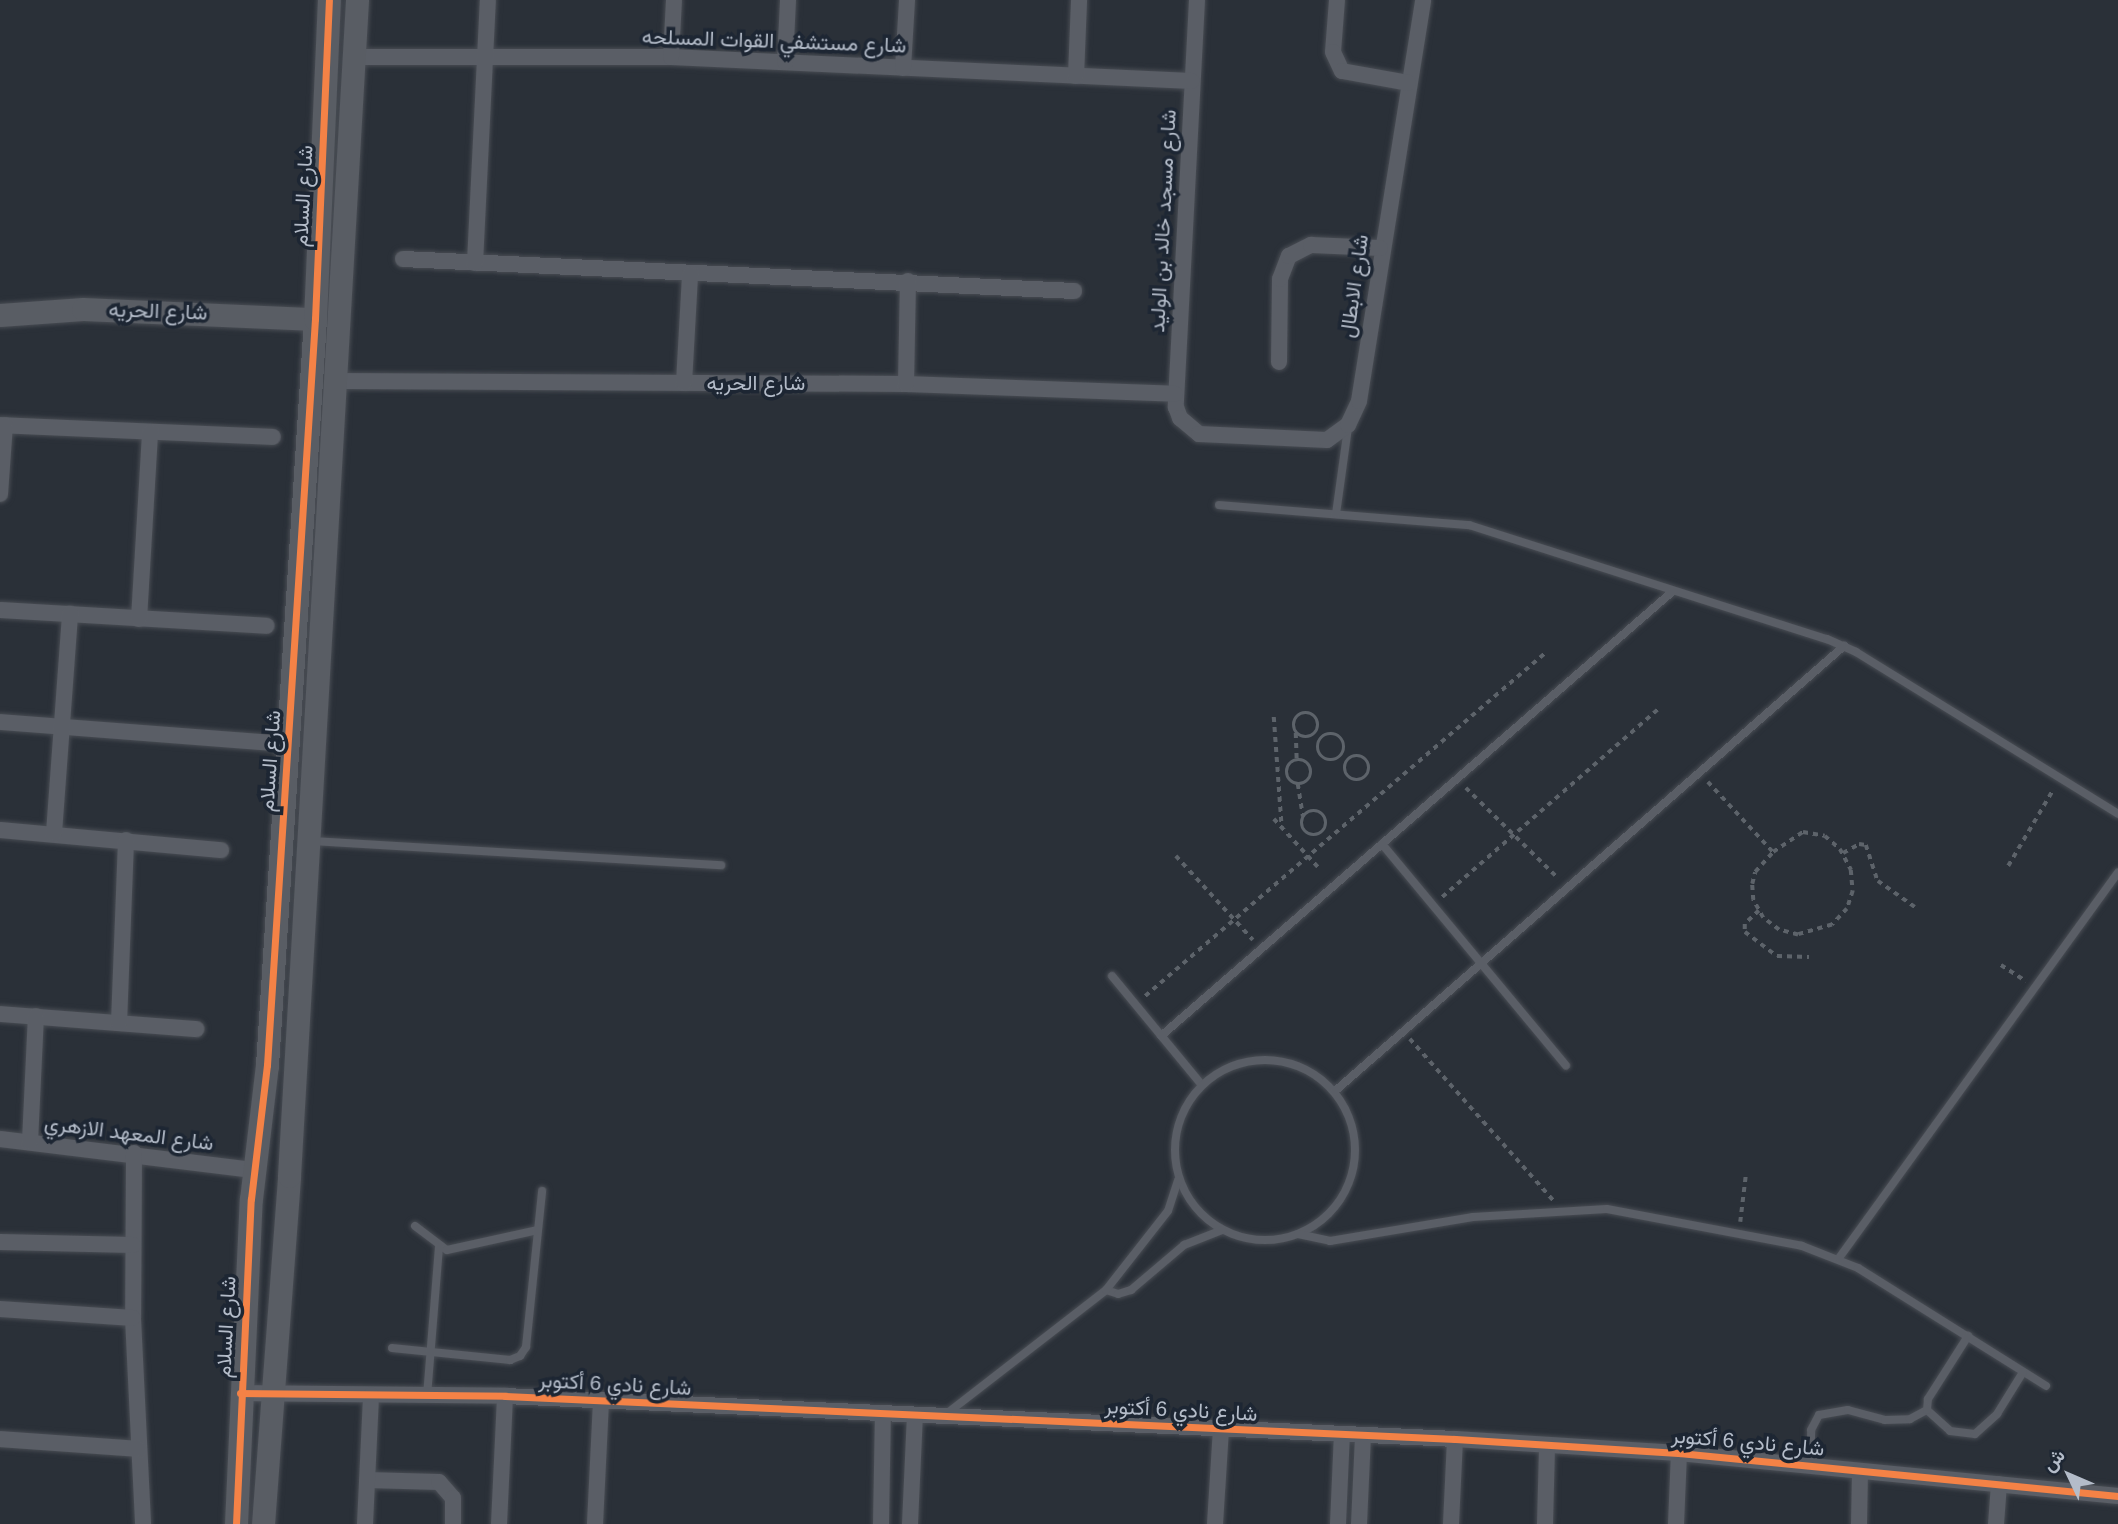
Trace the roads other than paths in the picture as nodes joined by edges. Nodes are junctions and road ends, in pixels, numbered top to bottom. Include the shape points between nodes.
1 (330, 0) edge
2 (357, 0) edge
3 (488, 0) edge
4 (674, 0) edge
5 (788, 0) edge
6 (907, 0) edge
7 (1079, 0) edge
8 (1196, 0) edge
9 (1337, 0) edge
10 (1423, 0) edge
11 (355, 57) junction
12 (485, 57) junction
13 (671, 57) junction
14 (785, 62) junction
15 (904, 68) junction
16 (1076, 76) junction
17 (1191, 81) junction
18 (1408, 83) junction
19 (1380, 248) junction
20 (403, 259) dead end
21 (475, 263) junction
22 (690, 274) junction
23 (908, 281) junction
24 (1074, 290) dead end
25 (0, 315) edge
26 (315, 319) junction
27 (1279, 362) dead end
28 (337, 382) junction
29 (684, 383) junction
30 (906, 384) junction
31 (1175, 394) junction
32 (3, 425) edge
33 (1348, 425) junction
34 (150, 432) junction
35 (273, 437) dead end
36 (0, 494) edge
37 (1219, 505) dead end
38 (1336, 514) junction
39 (1672, 592) junction
40 (0, 610) edge
41 (70, 614) junction
42 (139, 619) junction
43 (267, 626) dead end
44 (1844, 646) junction
45 (0, 722) edge
46 (62, 726) junction
47 (288, 744) junction
48 (2118, 814) edge
49 (0, 830) edge
50 (54, 833) junction
51 (126, 840) junction
52 (309, 841) junction
53 (1382, 844) junction
54 (221, 850) dead end
55 (721, 865) dead end
56 (2118, 872) edge
57 (1481, 964) junction
58 (1112, 976) dead end
59 (0, 1014) edge
60 (36, 1016) junction
61 (118, 1023) junction
62 (196, 1029) dead end
63 (1161, 1036) junction
64 (267, 1065) junction
65 (1566, 1066) dead end
66 (295, 1067) junction
67 (1202, 1085) junction
68 (1334, 1092) junction
69 (0, 1139) edge
70 (30, 1142) junction
71 (134, 1153) junction
72 (253, 1170) junction
73 (1178, 1177) junction
74 (542, 1191) dead end
75 (415, 1226) dead end
76 (538, 1230) junction
77 (1222, 1230) junction
78 (1298, 1234) junction
79 (0, 1242) edge
80 (133, 1245) junction
81 (439, 1247) junction
82 (1839, 1258) junction
83 (1106, 1290) junction
84 (0, 1309) edge
85 (133, 1318) junction
86 (1968, 1336) junction
87 (392, 1348) dead end
88 (430, 1352) junction
89 (2024, 1372) junction
90 (2046, 1386) dead end
91 (240, 1393) junction
92 (270, 1393) junction
93 (371, 1395) junction
94 (428, 1396) junction
95 (505, 1396) junction
96 (601, 1401) junction
97 (1927, 1410) junction
98 (883, 1413) junction
99 (915, 1415) junction
100 (943, 1416) junction
101 (1221, 1430) junction
102 (1342, 1434) junction
103 (1363, 1435) junction
104 (0, 1439) edge
105 (1455, 1439) junction
106 (1547, 1445) junction
107 (139, 1449) junction
108 (1679, 1452) junction
109 (1810, 1466) junction
110 (1860, 1471) junction
111 (367, 1480) junction
112 (1998, 1485) junction
113 (2118, 1496) edge
114 (142, 1524) edge
115 (236, 1524) edge
116 (263, 1524) edge
117 (365, 1524) edge
118 (453, 1524) edge
119 (499, 1524) edge
120 (595, 1524) edge
121 (881, 1524) edge
122 (911, 1524) edge
123 (1215, 1524) edge
124 (1338, 1524) edge
125 (1359, 1524) edge
126 (1451, 1524) edge
127 (1545, 1524) edge
128 (1676, 1524) edge
129 (1859, 1524) edge
130 (1996, 1524) edge

1 - 26 street, شارع السلام
2 - 11 street, شارع السلام
3 - 12 street
4 - 13 street
5 - 14 street
6 - 15 street
7 - 16 street
8 - 17 street, شارع مسجد خالد بن الوليد
9 - 18 street via 1333,52 1342,71
10 - 18 street, شارع الابطال
11 - 12 street, شارع مستشفي القوات المسلحه
11 - 28 street, شارع السلام
12 - 13 street, شارع مستشفي القوات المسلحه
12 - 21 street
13 - 14 street, شارع مستشفي القوات المسلحه
14 - 15 street, شارع مستشفي القوات المسلحه
15 - 16 street, شارع مستشفي القوات المسلحه
16 - 17 street, شارع مستشفي القوات المسلحه
17 - 31 street, شارع مسجد خالد بن الوليد
18 - 19 street, شارع الابطال
19 - 27 street via 1311,245 1289,256 1280,279
19 - 33 street, شارع الابطال via 1359,401
20 - 21 street
21 - 22 street
22 - 23 street
22 - 29 street
23 - 24 street
23 - 30 street
25 - 26 street, شارع الحريه via 83,309
26 - 47 street, شارع السلام
28 - 29 street, شارع الحريه
28 - 52 street, شارع السلام
29 - 30 street, شارع الحريه
30 - 31 street, شارع الحريه
31 - 33 street, شارع مسجد خالد بن الوليد via 1181,418 1199,434 1327,440
32 - 34 street
32 - 36 street
33 - 38 lane
34 - 35 street
34 - 42 street
37 - 38 lane
38 - 39 lane via 1480,528
39 - 44 lane
39 - 53 lane
40 - 41 street
41 - 42 street
41 - 46 street
42 - 43 street
44 - 48 lane
44 - 57 lane
45 - 46 street
46 - 47 street
46 - 50 street
47 - 64 street, شارع السلام
49 - 50 street
50 - 51 street
51 - 54 street
51 - 61 street
52 - 55 lane
52 - 66 street, شارع السلام
53 - 57 lane
53 - 63 lane
56 - 82 lane
57 - 65 lane
57 - 68 lane
58 - 63 lane
59 - 60 street
60 - 61 street
60 - 70 street
61 - 62 street
63 - 67 lane
64 - 66 street
64 - 72 street, شارع السلام
66 - 92 street, شارع السلام
67 - 68 lane via 1229,1067 1278,1060 1309,1071
67 - 73 lane via 1177,1128
68 - 78 lane via 1354,1138 1352,1172 1327,1215
69 - 70 street, شارع المعهد الازهري
70 - 71 street, شارع المعهد الازهري
71 - 72 street, شارع المعهد الازهري
71 - 80 street
72 - 91 street, شارع السلام
73 - 77 lane via 1195,1208
73 - 83 lane via 1168,1211
74 - 76 lane
75 - 81 lane
76 - 81 lane via 455,1250
76 - 88 lane via 526,1347 520,1356 510,1360
77 - 78 lane via 1268,1240
77 - 83 lane via 1184,1245 1131,1290 1118,1294
78 - 82 lane via 1330,1241 1473,1217 1607,1209
79 - 80 street
80 - 85 street
81 - 88 lane
82 - 86 lane
83 - 100 lane
84 - 85 street
85 - 107 street
86 - 89 lane
86 - 97 lane via 1928,1399
87 - 88 lane
88 - 94 lane
89 - 90 lane
89 - 97 lane via 1997,1414 1975,1434 1950,1431
91 - 92 street, شارع نادي 6 أكتوبر
91 - 115 street, شارع السلام
92 - 93 street, شارع نادي 6 أكتوبر
92 - 116 street, شارع السلام
93 - 94 street, شارع نادي 6 أكتوبر
93 - 111 street
94 - 95 street, شارع نادي 6 أكتوبر
95 - 96 street, شارع نادي 6 أكتوبر
95 - 119 street
96 - 98 street, شارع نادي 6 أكتوبر
96 - 120 street
97 - 109 lane via 1899,1421 1847,1410 1819,1415 1811,1430
98 - 99 street, شارع نادي 6 أكتوبر
98 - 121 street
99 - 100 street, شارع نادي 6 أكتوبر
99 - 122 street
100 - 101 street, شارع نادي 6 أكتوبر
101 - 102 street, شارع نادي 6 أكتوبر
101 - 123 street
102 - 103 street, شارع نادي 6 أكتوبر
102 - 124 street
103 - 105 street, شارع نادي 6 أكتوبر
103 - 125 street
104 - 107 street
105 - 106 street, شارع نادي 6 أكتوبر
105 - 126 street
106 - 108 street, شارع نادي 6 أكتوبر
106 - 127 street
107 - 114 street
108 - 109 street, شارع نادي 6 أكتوبر
108 - 128 street
109 - 110 street, شارع نادي 6 أكتوبر
110 - 112 street, شارع نادي 6 أكتوبر
110 - 129 street
111 - 117 street
111 - 118 street via 439,1482 453,1498
112 - 113 street, شارع نادي 6 أكتوبر
112 - 130 street

